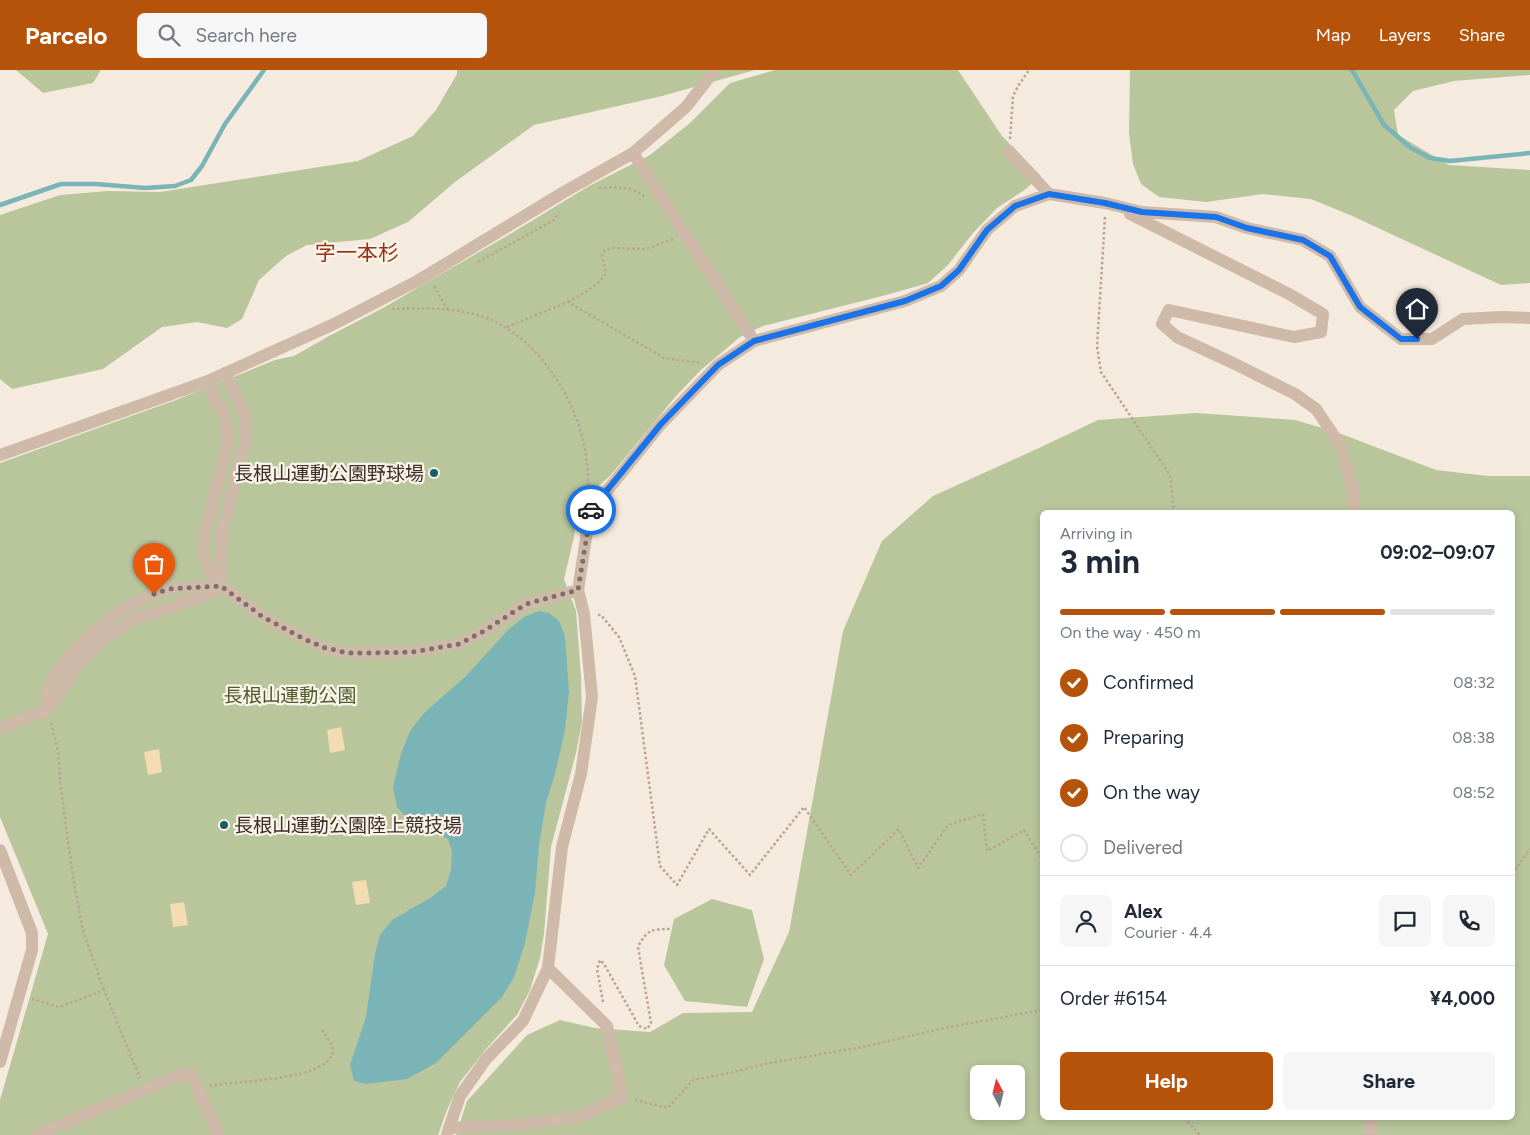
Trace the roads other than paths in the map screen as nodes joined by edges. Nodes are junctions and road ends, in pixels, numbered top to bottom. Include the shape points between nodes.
1 (715, 70) edge
2 (1009, 151) road end
3 (633, 153) junction
4 (1049, 194) junction
5 (1105, 203) junction
6 (1530, 318) edge
7 (754, 341) junction
8 (225, 373) junction
9 (208, 381) junction
10 (0, 455) edge
11 (1353, 510) edge
12 (221, 586) junction
13 (578, 590) junction
14 (48, 710) junction
15 (0, 728) edge
16 (0, 850) edge
17 (548, 968) junction
18 (0, 1062) edge
19 (1369, 1120) edge
20 (448, 1132) edge
21 (36, 1135) edge
22 (218, 1135) edge
23 (1370, 1135) edge

1 - 3 street via 686,107
2 - 4 street
3 - 7 street
3 - 8 street via 419,280 334,324
4 - 5 street
4 - 7 street via 1015,206 987,230 959,270 941,286 905,301
5 - 6 street via 1142,212 1216,217 1247,228 1303,240 1330,256 1360,307 1401,339 1432,340 1463,319
5 - 11 street via 1323,314 1320,332 1294,337 1169,310 1162,324 1177,337 1295,394 1316,409 1341,446 1353,491
7 - 13 street via 714,363 590,512
8 - 9 street
8 - 12 street via 246,420 246,438 221,538
9 - 10 street
9 - 12 street via 224,414 228,435 203,550 208,569
12 - 13 street via 263,617 302,638 346,653 413,652 459,644 526,604
12 - 14 street via 204,596 134,619 99,643 78,664
12 - 14 street via 169,589 123,609 96,630 56,673 46,703
13 - 17 street via 584,614 592,697 581,774 562,847
14 - 15 street
16 - 18 street via 32,933 32,950
17 - 20 street via 523,1021 486,1059 460,1096
17 - 20 street via 608,1026 622,1097 581,1116
19 - 23 street
21 - 22 street via 185,1073 192,1075

